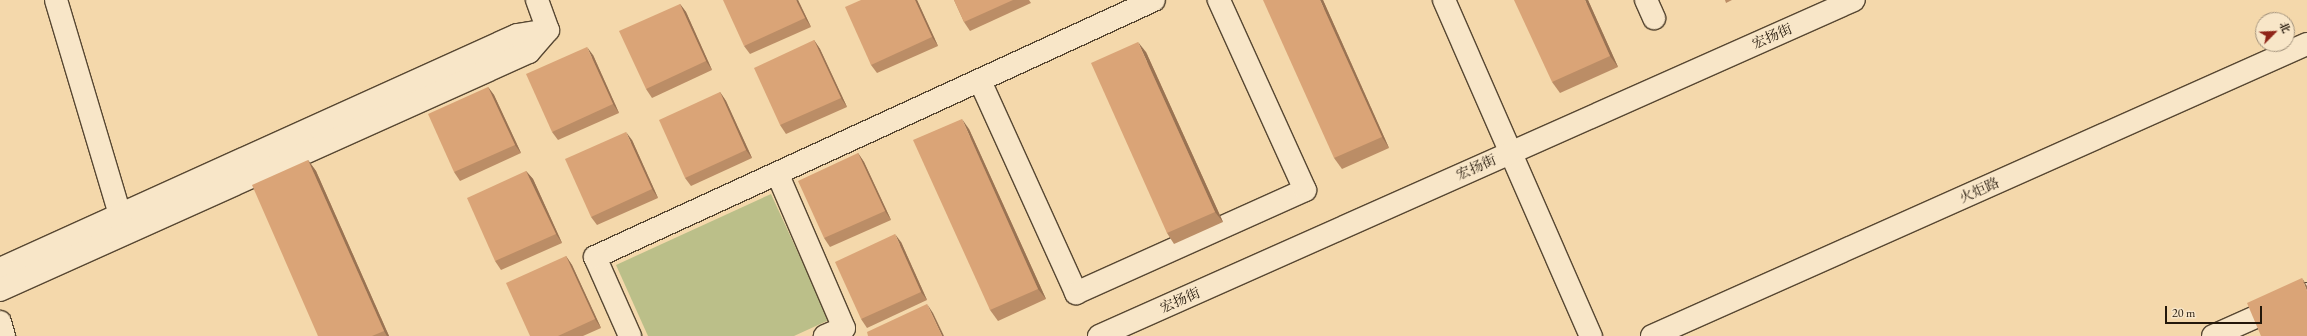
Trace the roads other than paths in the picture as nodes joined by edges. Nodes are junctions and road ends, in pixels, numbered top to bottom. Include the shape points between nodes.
1 (56, 0) edge
2 (537, 0) edge
3 (1154, 0) edge
4 (1219, 0) edge
5 (1444, 0) edge
6 (1854, 0) edge
7 (548, 30) junction
8 (2307, 44) edge
9 (980, 81) junction
10 (1510, 152) junction
11 (778, 175) junction
12 (120, 215) junction
13 (119, 237) junction
14 (0, 269) edge
15 (0, 290) edge
16 (2307, 294) edge
17 (0, 322) edge
18 (4, 336) edge
19 (630, 336) edge
20 (825, 336) edge
21 (1099, 336) edge
22 (1591, 336) edge
23 (1652, 336) edge
24 (2213, 336) edge

1 - 12 street
2 - 7 street
3 - 9 street
4 - 9 street via 1305,190 1076,293
5 - 10 street
6 - 10 street, 宏扬街
7 - 12 street via 517,35
7 - 13 street via 529,52
8 - 23 street, 火炬路
9 - 11 street
10 - 21 street, 宏扬街
10 - 22 street
11 - 19 street via 595,257
11 - 20 street via 844,328
12 - 13 street
12 - 14 street
13 - 15 street
16 - 24 street
17 - 18 street

